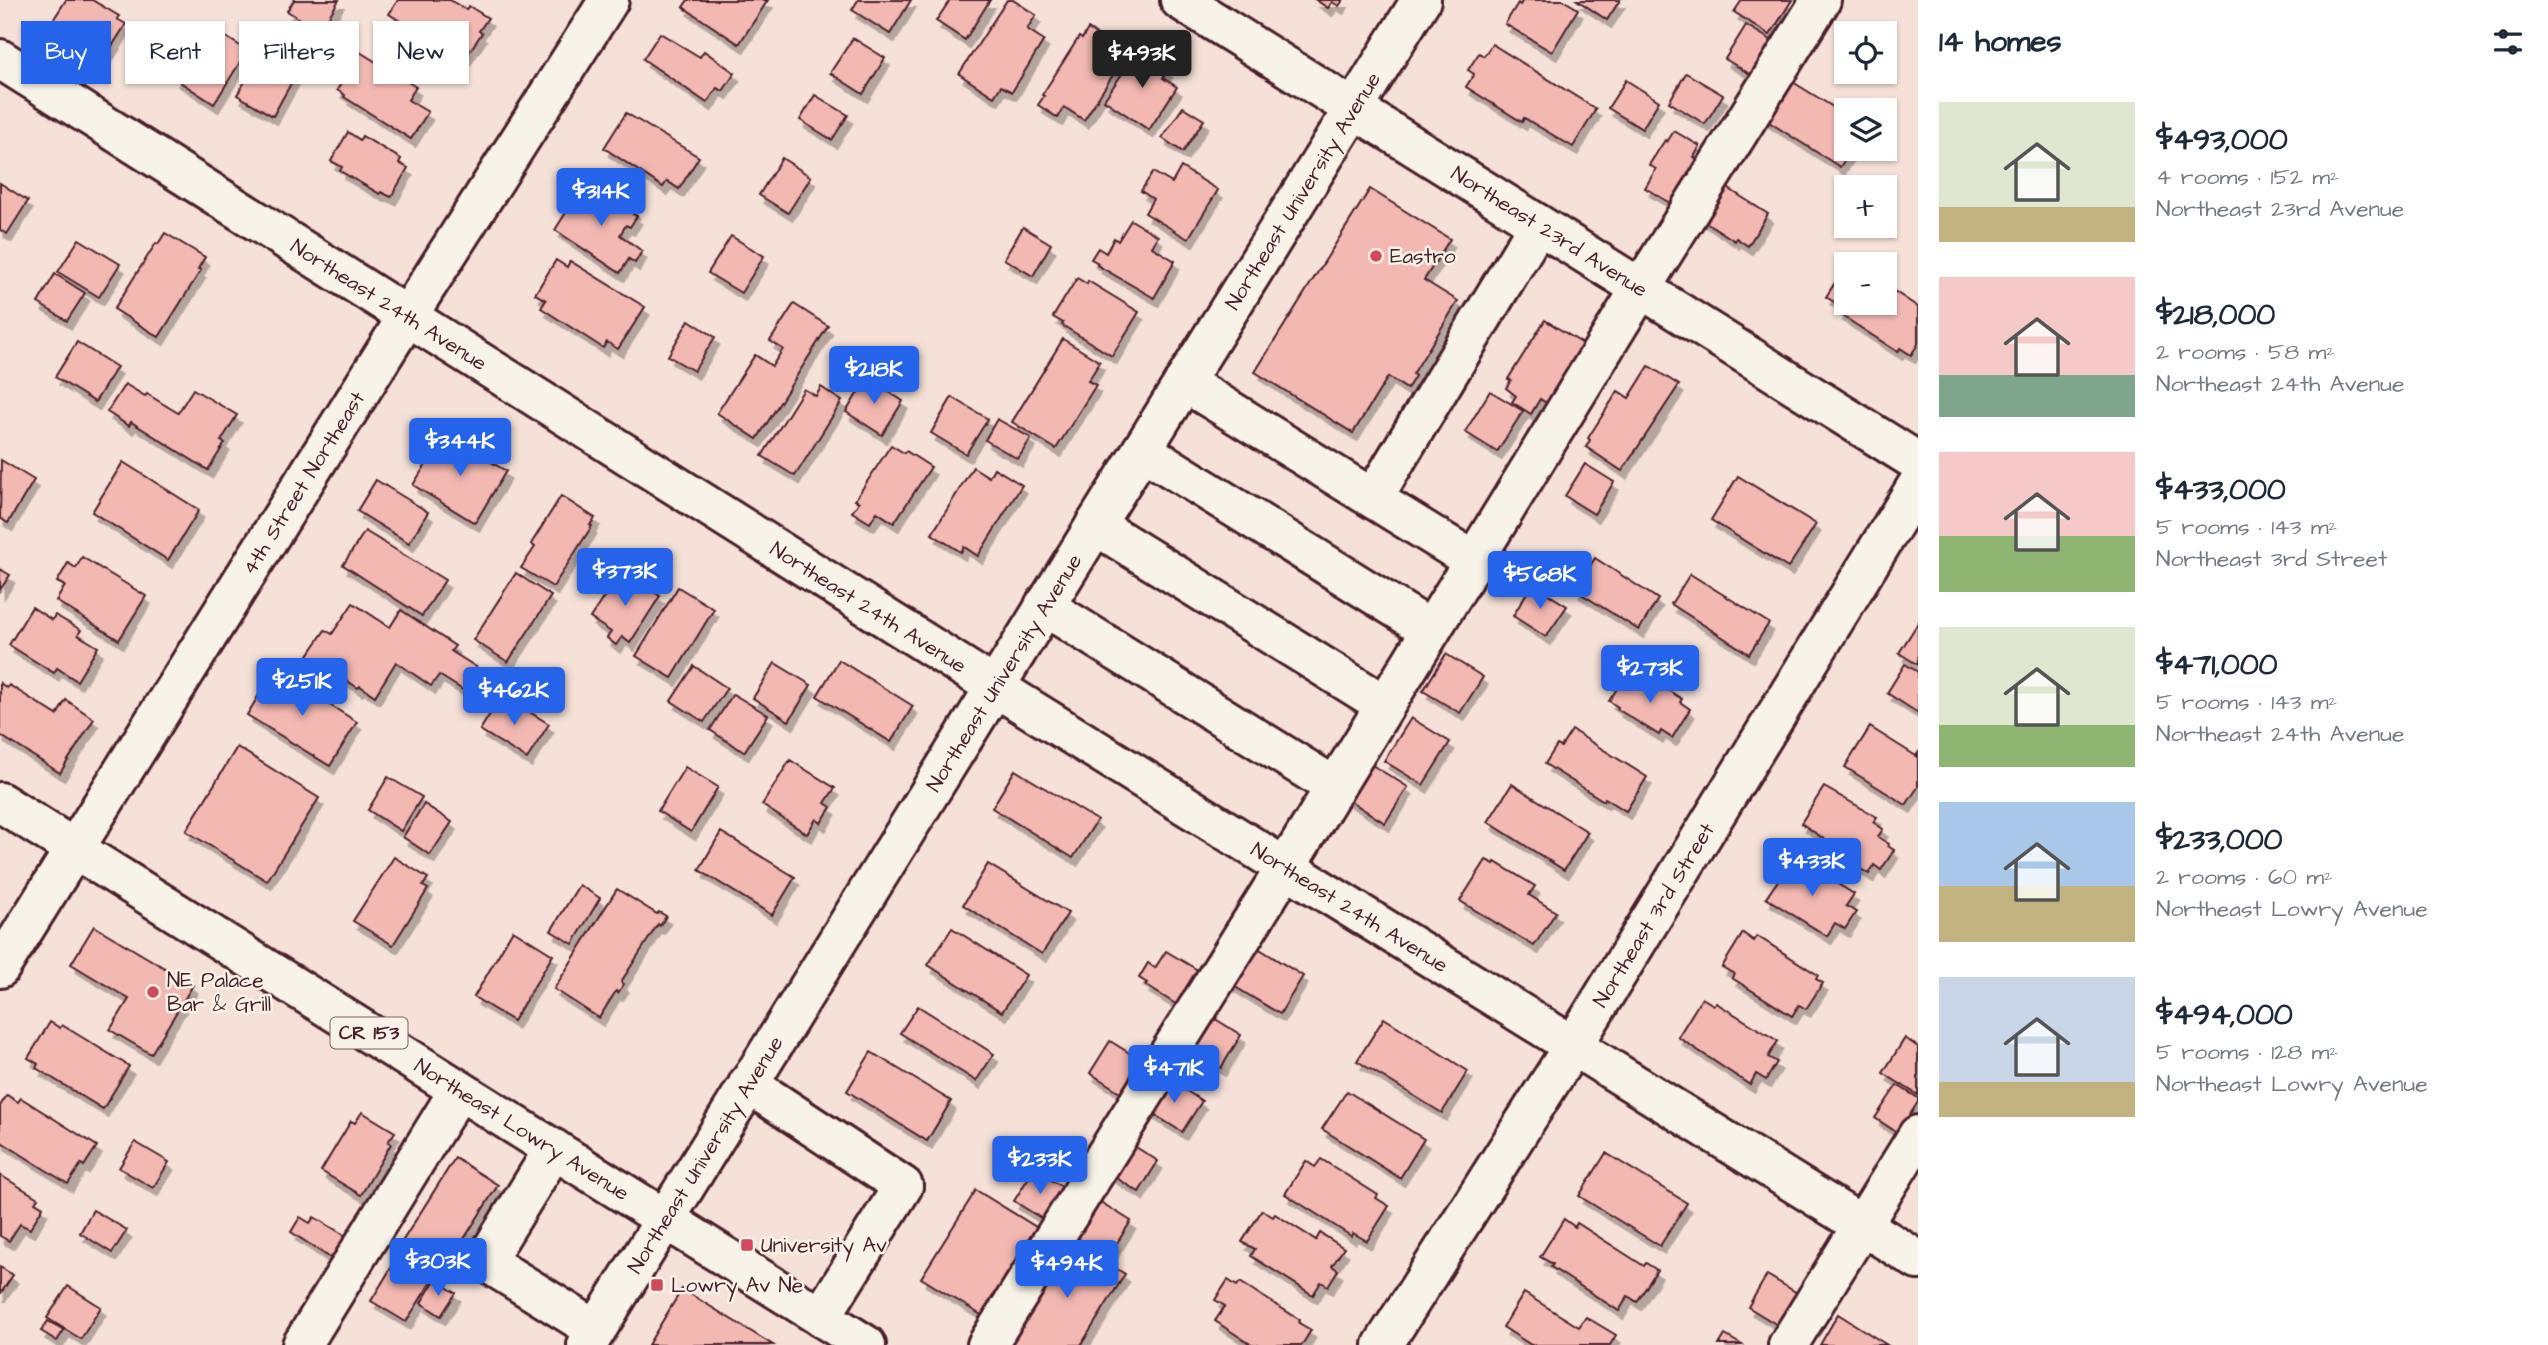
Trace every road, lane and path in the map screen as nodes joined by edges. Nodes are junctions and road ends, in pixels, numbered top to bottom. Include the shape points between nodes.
1 (609, 0) edge
2 (1180, 0) edge
3 (1421, 0) edge
4 (1821, 0) edge
5 (0, 60) edge
6 (1353, 110) junction
7 (1538, 225) junction
8 (1641, 288) junction
9 (407, 317) junction
10 (1184, 382) junction
11 (1142, 450) junction
12 (1918, 462) edge
13 (1918, 484) edge
14 (1373, 498) junction
15 (1095, 526) junction
16 (1474, 561) junction
17 (1044, 606) junction
18 (1431, 630) junction
19 (995, 687) junction
20 (1385, 705) junction
21 (1335, 787) junction
22 (0, 802) edge
23 (74, 848) junction
24 (1286, 867) junction
25 (0, 968) edge
26 (1573, 1046) junction
27 (748, 1084) junction
28 (459, 1090) junction
29 (1918, 1135) edge
30 (554, 1149) junction
31 (664, 1218) junction
32 (1861, 1225) junction
33 (1918, 1260) edge
34 (821, 1317) junction
35 (592, 1337) edge
36 (302, 1345) edge
37 (866, 1345) edge
38 (987, 1345) edge
39 (1383, 1345) edge
40 (1788, 1345) edge

1 - 9 street, 4th Street Northeast
2 - 6 street, Northeast 23rd Avenue
3 - 6 street, Northeast University Avenue
4 - 8 street
5 - 9 street, Northeast 24th Avenue
6 - 7 street, Northeast 23rd Avenue
6 - 10 street, Northeast University Avenue
7 - 8 street, Northeast 23rd Avenue
7 - 14 street
8 - 12 street, Northeast 23rd Avenue
8 - 16 street
9 - 19 street, Northeast 24th Avenue
9 - 23 street, 4th Street Northeast
10 - 11 street, Northeast University Avenue
10 - 14 street
11 - 15 street, Northeast University Avenue
11 - 18 street
13 - 26 street, Northeast 3rd Street
14 - 16 street
15 - 17 street, Northeast University Avenue
15 - 20 street
16 - 18 street
17 - 19 street, Northeast University Avenue
17 - 21 street
18 - 20 street
19 - 24 street, Northeast 24th Avenue
19 - 27 street, Northeast University Avenue
20 - 21 street
21 - 24 street
22 - 23 street, Northeast Lowry Avenue / CR 153
23 - 25 street, 4th Street Northeast
23 - 28 street, Northeast Lowry Avenue / CR 153
24 - 26 street, Northeast 24th Avenue
24 - 38 street
26 - 32 street, Northeast 24th Avenue
26 - 39 street, Northeast 3rd Street
27 - 31 street, Northeast University Avenue
27 - 34 street via 903,1186
28 - 30 street, Northeast Lowry Avenue / CR 153
28 - 36 street
29 - 32 street
30 - 31 street, Northeast Lowry Avenue / CR 153
30 - 35 street via 485,1261
31 - 34 street, Northeast Lowry Avenue / CR 153
31 - 35 street, Northeast University Avenue
32 - 33 street, Northeast 24th Avenue
32 - 40 street
34 - 37 street, Northeast Lowry Avenue / CR 153

